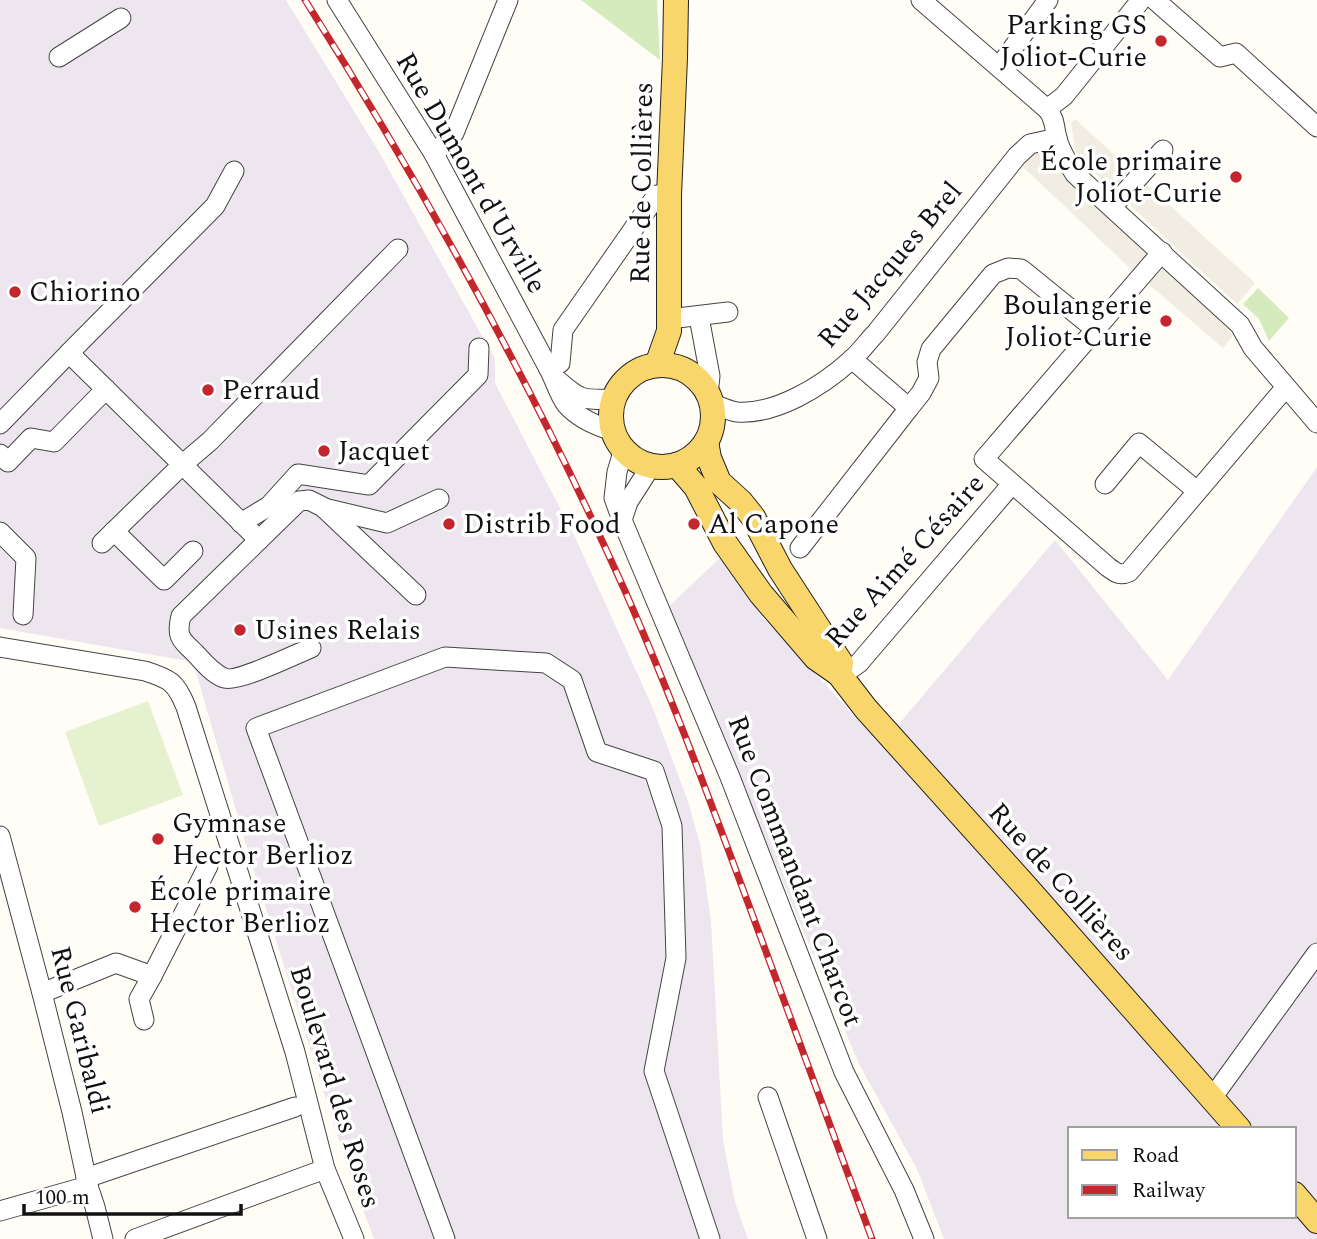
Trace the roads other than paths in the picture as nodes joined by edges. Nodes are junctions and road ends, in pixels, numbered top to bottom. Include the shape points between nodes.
1 (337, 0) edge
2 (508, 0) edge
3 (676, 0) edge
4 (921, 0) edge
5 (1048, 0) edge
6 (1141, 0) edge
7 (1155, 0) edge
8 (121, 18) dead end
9 (59, 57) dead end
10 (999, 67) junction
11 (1047, 109) junction
12 (1317, 127) edge
13 (1057, 138) junction
14 (1163, 150) dead end
15 (434, 155) junction
16 (234, 171) dead end
17 (669, 195) junction
18 (1112, 207) junction
19 (398, 250) dead end
20 (1162, 252) junction
21 (728, 312) dead end
22 (699, 317) junction
23 (669, 319) junction
24 (1095, 329) junction
25 (479, 348) dead end
26 (69, 353) junction
27 (852, 359) junction
28 (657, 365) junction
29 (551, 373) junction
30 (1286, 387) junction
31 (106, 389) junction
32 (710, 398) junction
33 (614, 399) junction
34 (909, 408) junction
35 (0, 424) edge
36 (1317, 424) edge
37 (619, 440) junction
38 (706, 443) junction
39 (0, 454) edge
40 (183, 464) junction
41 (677, 465) junction
42 (651, 466) junction
43 (1012, 484) junction
44 (1105, 484) dead end
45 (1197, 491) junction
46 (439, 499) dead end
47 (323, 508) junction
48 (622, 520) junction
49 (241, 523) junction
50 (0, 532) edge
51 (258, 540) junction
52 (800, 548) dead end
53 (193, 551) dead end
54 (415, 595) dead end
55 (23, 615) dead end
56 (0, 647) edge
57 (311, 648) dead end
58 (839, 674) junction
59 (0, 836) edge
60 (208, 866) dead end
61 (1317, 953) edge
62 (152, 976) junction
63 (42, 993) junction
64 (144, 1020) dead end
65 (768, 1097) dead end
66 (1212, 1098) junction
67 (295, 1107) dead end
68 (1237, 1127) edge
69 (326, 1169) junction
70 (87, 1182) junction
71 (1296, 1196) edge
72 (0, 1211) edge
73 (1317, 1221) edge
74 (103, 1239) edge
75 (135, 1239) edge
76 (354, 1239) edge
77 (445, 1239) edge
78 (710, 1239) edge
79 (817, 1239) edge
80 (924, 1239) edge

1 - 15 street, Rue Dumont d'Urville
2 - 15 street via 454,133
3 - 17 main road, Rue de Collières
4 - 10 street
5 - 10 street
6 - 11 street via 1064,96
7 - 12 street via 1220,57 1236,53
8 - 9 street
10 - 11 street
11 - 13 street
13 - 18 street via 1075,174
13 - 27 street, Rue Jacques Brel via 1030,144 1017,156
14 - 18 street
15 - 29 street, Rue Dumont d'Urville
16 - 26 street via 215,206
17 - 23 main road, Rue de Collières
17 - 29 street via 657,195 563,331 560,363
18 - 20 street
19 - 40 street
20 - 24 street
20 - 30 street via 1240,325
21 - 22 street
22 - 23 street
22 - 32 street
23 - 28 main road, Rue de Collières
24 - 34 street via 1021,269 1000,271 931,349 929,378
24 - 43 street via 984,459
25 - 49 street via 478,375 369,485 298,474 269,506
26 - 31 street
26 - 35 street
27 - 32 street, Rue Jacques Brel via 827,380 765,409 736,412
27 - 34 street
28 - 32 main road via 683,369
28 - 33 main road via 625,381
29 - 33 street, Rue Dumont d'Urville via 586,400
29 - 37 street, Rue Dumont d'Urville via 565,403
30 - 36 street
30 - 45 street
31 - 39 street via 54,442 31,438 8,461
31 - 40 street
32 - 38 main road via 712,425
33 - 37 main road via 612,420
34 - 52 street
37 - 42 main road via 638,460
37 - 48 street, Rue Commandant Charcot via 614,498
38 - 41 main road
38 - 58 main road, Rue de Collières via 719,482 753,517 780,569 841,663
40 - 49 street
40 - 53 street via 108,537 164,580
41 - 42 main road
41 - 58 main road, Rue de Collières via 696,487 761,594 816,658
42 - 48 street
43 - 45 street via 1116,573 1123,574
43 - 58 street, Rue Aimé Césaire via 859,663
44 - 45 street via 1139,443
46 - 47 street via 387,523
47 - 51 street via 309,500 299,501
47 - 54 street
48 - 80 street, Rue Commandant Charcot via 730,777 844,1072
49 - 51 street
50 - 55 street via 26,558
51 - 57 street via 181,616 180,639 227,680
56 - 69 street, Boulevard des Roses via 145,671 178,689 295,1052
58 - 66 main road, Rue de Collières
59 - 63 street, Rue Garibaldi
60 - 62 street
61 - 66 street
62 - 63 street via 116,963
62 - 64 street via 139,999
63 - 70 street, Rue Garibaldi
65 - 79 street
66 - 68 main road, Rue de Collières
67 - 70 street
69 - 75 street
69 - 76 street, Boulevard des Roses
70 - 72 street
70 - 74 street, Rue Garibaldi
71 - 73 main road
77 - 78 street via 256,728 444,657 546,663 572,680 597,752 654,771 672,826 676,958 654,1071

